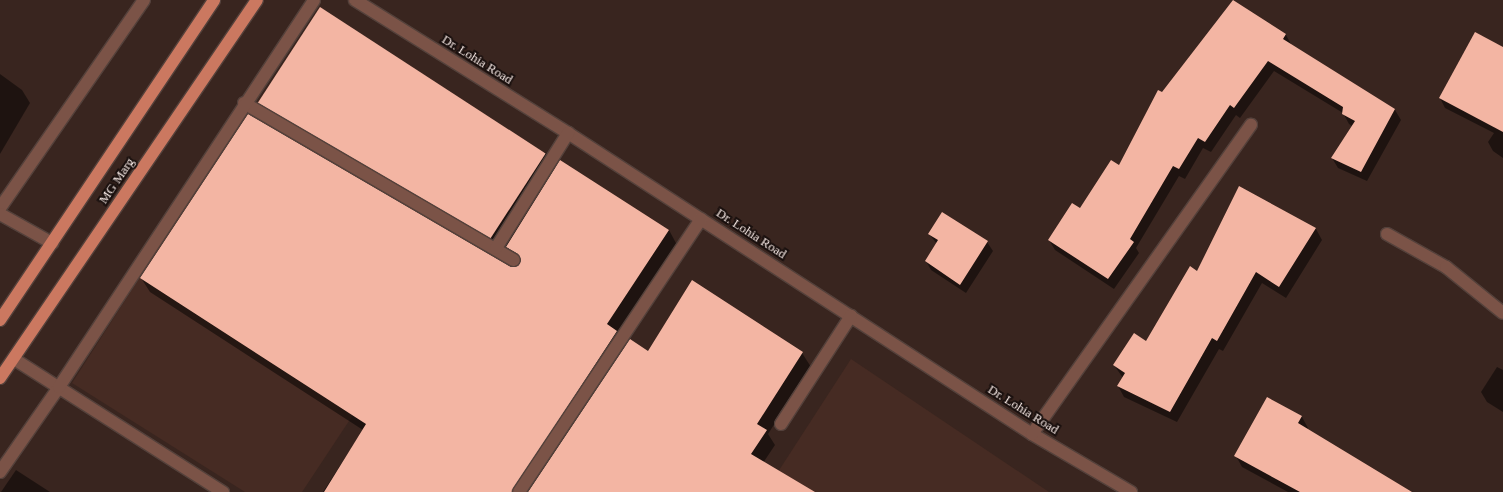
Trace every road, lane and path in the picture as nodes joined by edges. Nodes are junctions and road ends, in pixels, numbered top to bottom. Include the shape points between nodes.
1 (144, 0) edge
2 (214, 0) edge
3 (258, 0) edge
4 (314, 0) edge
5 (355, 0) edge
6 (244, 103) junction
7 (1251, 125) dead end
8 (568, 133) junction
9 (0, 208) edge
10 (0, 214) edge
11 (701, 219) junction
12 (1387, 234) dead end
13 (52, 243) junction
14 (496, 248) junction
15 (514, 260) dead end
16 (1503, 313) edge
17 (851, 316) junction
18 (0, 320) edge
19 (14, 359) junction
20 (0, 378) edge
21 (59, 387) junction
22 (781, 424) dead end
23 (1032, 434) junction
24 (0, 472) edge
25 (223, 492) edge
26 (519, 492) edge
27 (1131, 492) edge

1 - 9 street
2 - 13 main road, MG Marg
3 - 19 main road, MG Marg
4 - 6 street
5 - 8 street, Dr. Lohia Road
6 - 14 street
6 - 21 street
7 - 23 street
8 - 11 street, Dr. Lohia Road
8 - 14 street
10 - 13 street
11 - 17 street, Dr. Lohia Road
11 - 26 street
12 - 16 street via 1446,267
13 - 18 main road, MG Marg
14 - 15 street
17 - 22 street
17 - 23 street, Dr. Lohia Road
19 - 20 main road, MG Marg
19 - 21 street
21 - 24 street
21 - 25 street
23 - 27 street, Dr. Lohia Road

